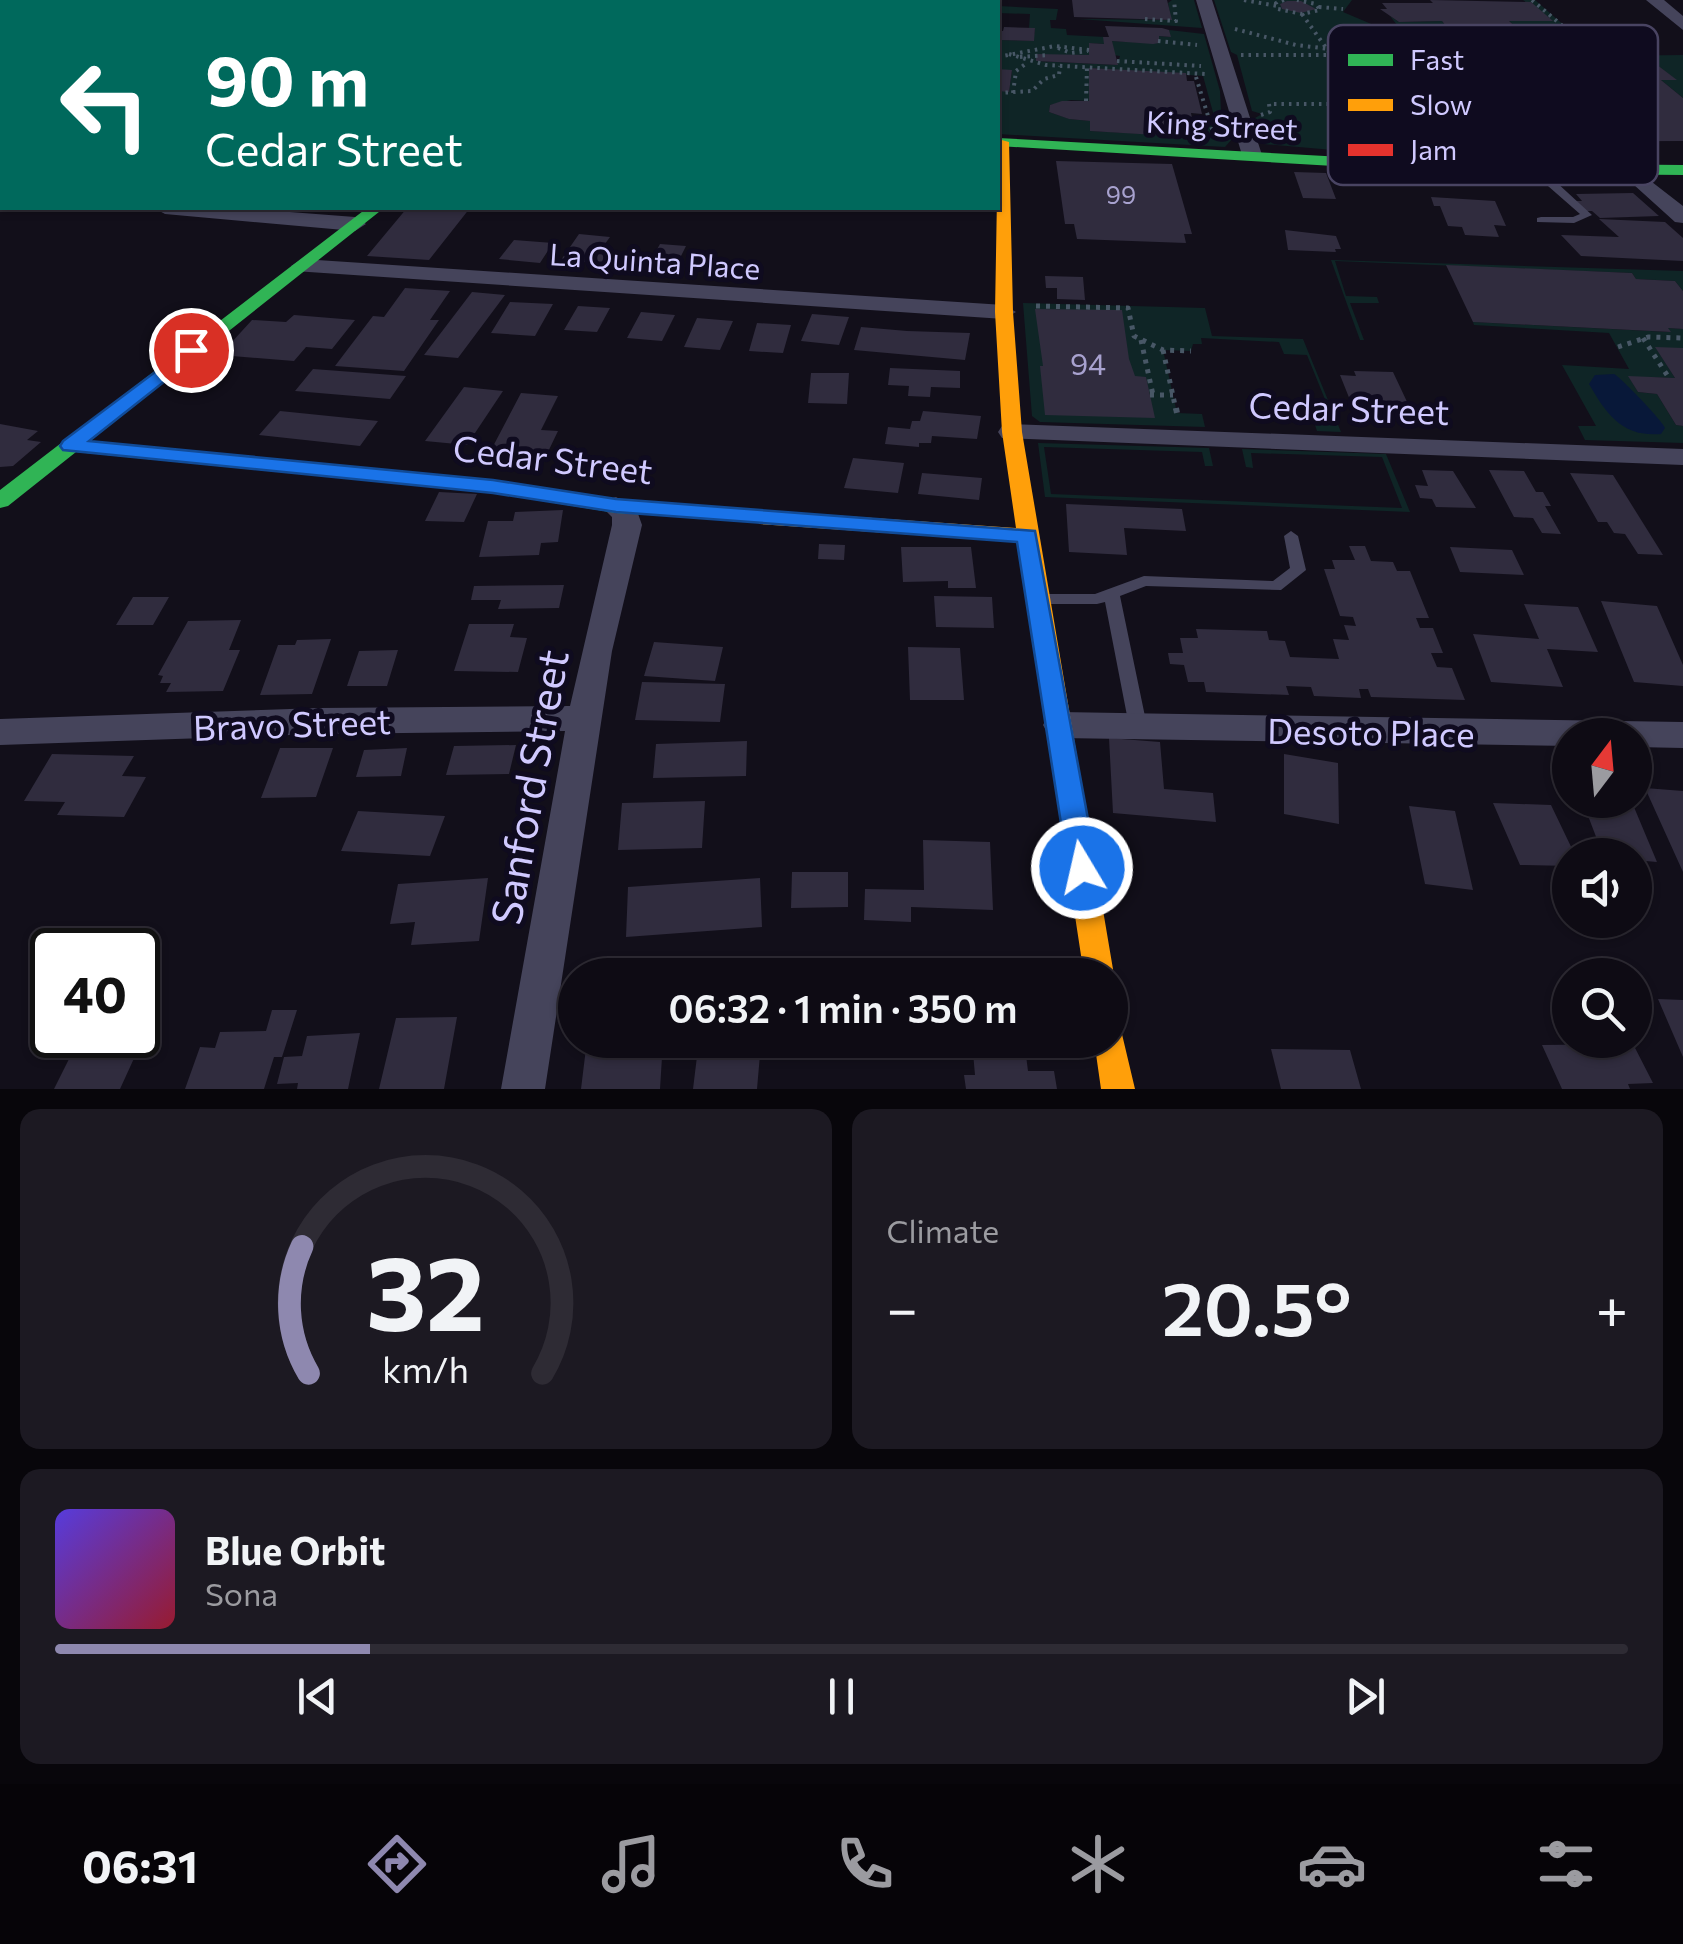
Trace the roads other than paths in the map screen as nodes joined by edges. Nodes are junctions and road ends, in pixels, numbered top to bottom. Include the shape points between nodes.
1 (1204, 0) edge
2 (1654, 0) edge
3 (1676, 13) edge
4 (1683, 25) edge
5 (1000, 142) edge
6 (1252, 155) junction
7 (1328, 160) edge
8 (1553, 185) edge
9 (1647, 185) edge
10 (188, 210) edge
11 (373, 210) edge
12 (1683, 217) edge
13 (1542, 220) dead end
14 (355, 224) junction
15 (302, 266) junction
16 (1012, 309) junction
17 (1012, 432) junction
18 (71, 446) junction
19 (1683, 457) edge
20 (0, 501) edge
21 (616, 506) junction
22 (1027, 536) junction
23 (1291, 536) dead end
24 (1112, 595) junction
25 (1038, 600) junction
26 (585, 718) junction
27 (1060, 725) junction
28 (1138, 726) junction
29 (1683, 734) edge
30 (3, 738) edge
31 (1096, 958) edge
32 (1113, 1058) edge
33 (523, 1089) edge
34 (1118, 1089) edge

1 - 6 street
2 - 3 street
3 - 4 street
5 - 6 street, King Street
5 - 16 street
6 - 7 street, King Street
8 - 13 lane via 1587,215
9 - 12 street
10 - 14 street
11 - 14 street
14 - 15 street
15 - 16 street, La Quinta Place
15 - 18 street
16 - 17 street
17 - 19 street, Cedar Street
17 - 22 street
18 - 20 street
18 - 21 street, Cedar Street via 493,487
21 - 22 street, Cedar Street
21 - 26 street, Sanford Street via 627,525
22 - 25 street
23 - 24 lane via 1298,570 1276,586 1144,581
24 - 25 lane
24 - 28 lane
25 - 27 street
26 - 30 street, Bravo Street via 319,721
26 - 33 street, Sanford Street
27 - 28 street, Desoto Place
27 - 31 street
28 - 29 street, Desoto Place
32 - 34 street

